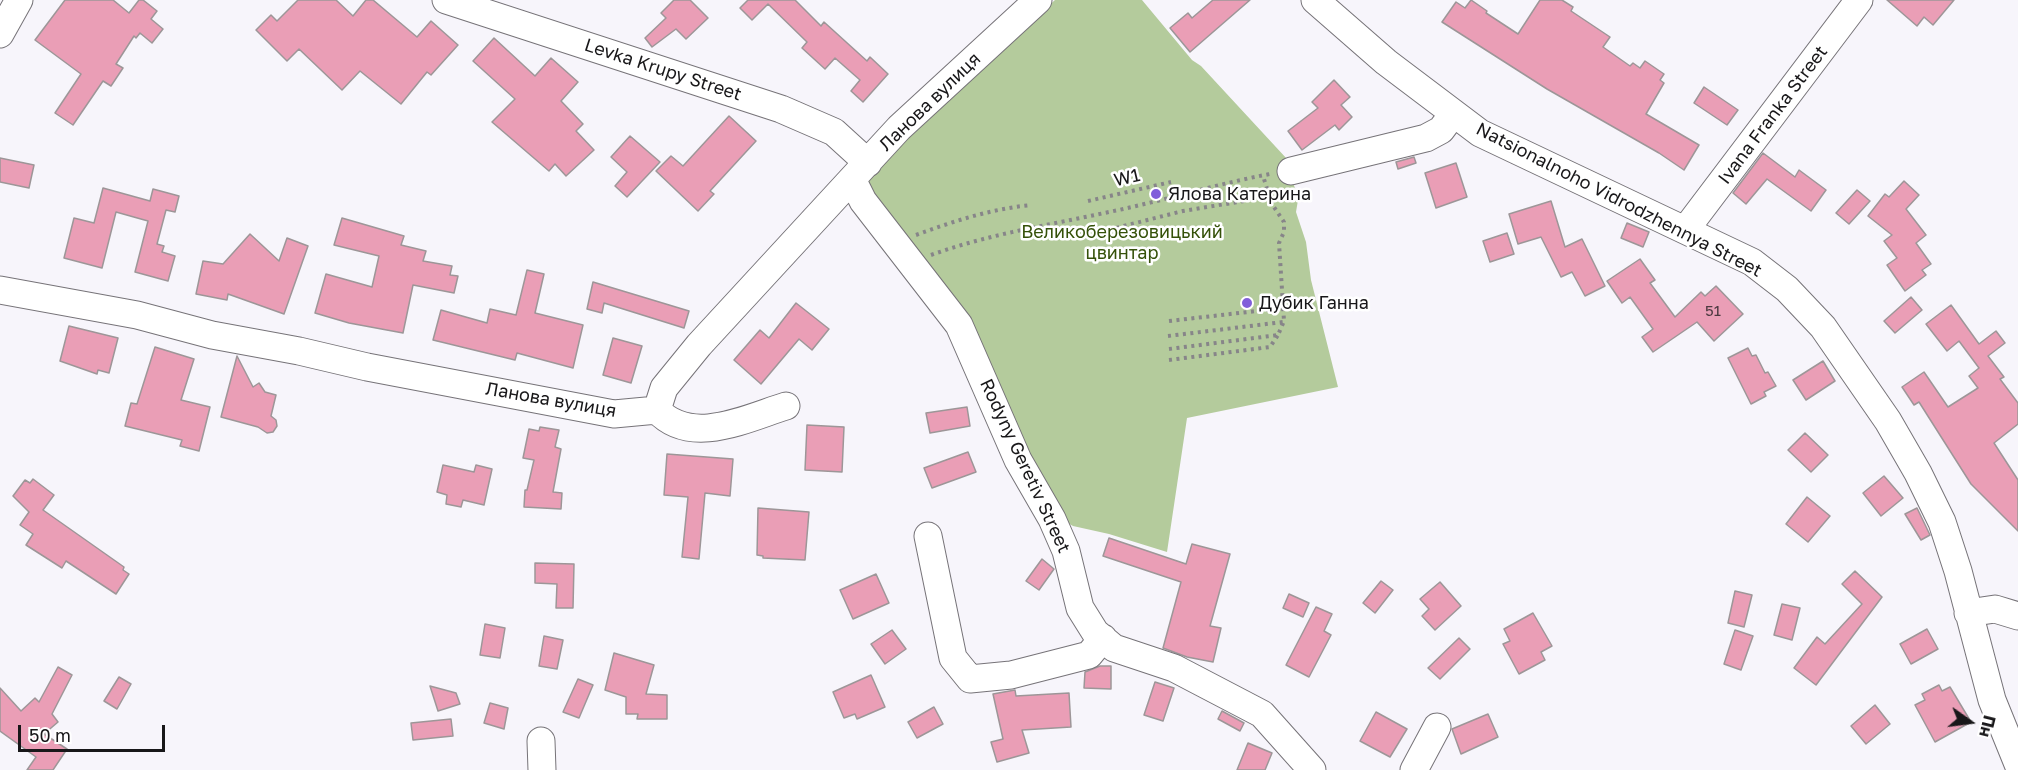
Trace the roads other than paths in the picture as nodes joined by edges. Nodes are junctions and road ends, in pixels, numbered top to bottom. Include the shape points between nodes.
1 (19, 0) edge
2 (446, 0) edge
3 (1038, 0) edge
4 (1315, 0) edge
5 (1859, 0) edge
6 (0, 34) edge
7 (1453, 114) junction
8 (1291, 171) road end
9 (860, 172) junction
10 (1686, 230) junction
11 (0, 290) edge
12 (786, 406) dead end
13 (657, 410) junction
14 (928, 536) dead end
15 (1968, 613) junction
16 (2018, 616) edge
17 (1103, 638) junction
18 (1437, 727) dead end
19 (541, 741) dead end
20 (2018, 764) edge
21 (542, 770) edge
22 (1312, 770) edge
23 (1414, 770) edge

1 - 6 street
2 - 9 street, Levka Krupy Street via 781,109 834,132
3 - 9 street, Ланова вулиця via 899,128
4 - 7 street, Natsionalnoho Vidrodzhennya Street
5 - 10 street, Ivana Franka Street
7 - 8 street via 1441,130 1426,138
7 - 10 street, Natsionalnoho Vidrodzhennya Street via 1524,155
9 - 13 street, Ланова вулиця via 699,345 664,388
9 - 17 street, Rodyny Geretiv Street via 864,201 959,325 1018,460 1066,551 1080,608
10 - 15 street, Natsionalnoho Vidrodzhennya Street via 1752,262 1787,289 1822,327 1888,421 1918,473 1942,522
11 - 13 street, Ланова вулиця via 137,315 368,368 614,414
12 - 13 street via 696,429 665,419
14 - 17 street via 953,658 970,679 1011,675 1089,655
15 - 16 street via 1995,609
15 - 20 street, Natsionalnoho Vidrodzhennya Street via 1992,700
17 - 22 street, Rodyny Geretiv Street via 1114,648 1174,668 1262,714
18 - 23 street
19 - 21 street

